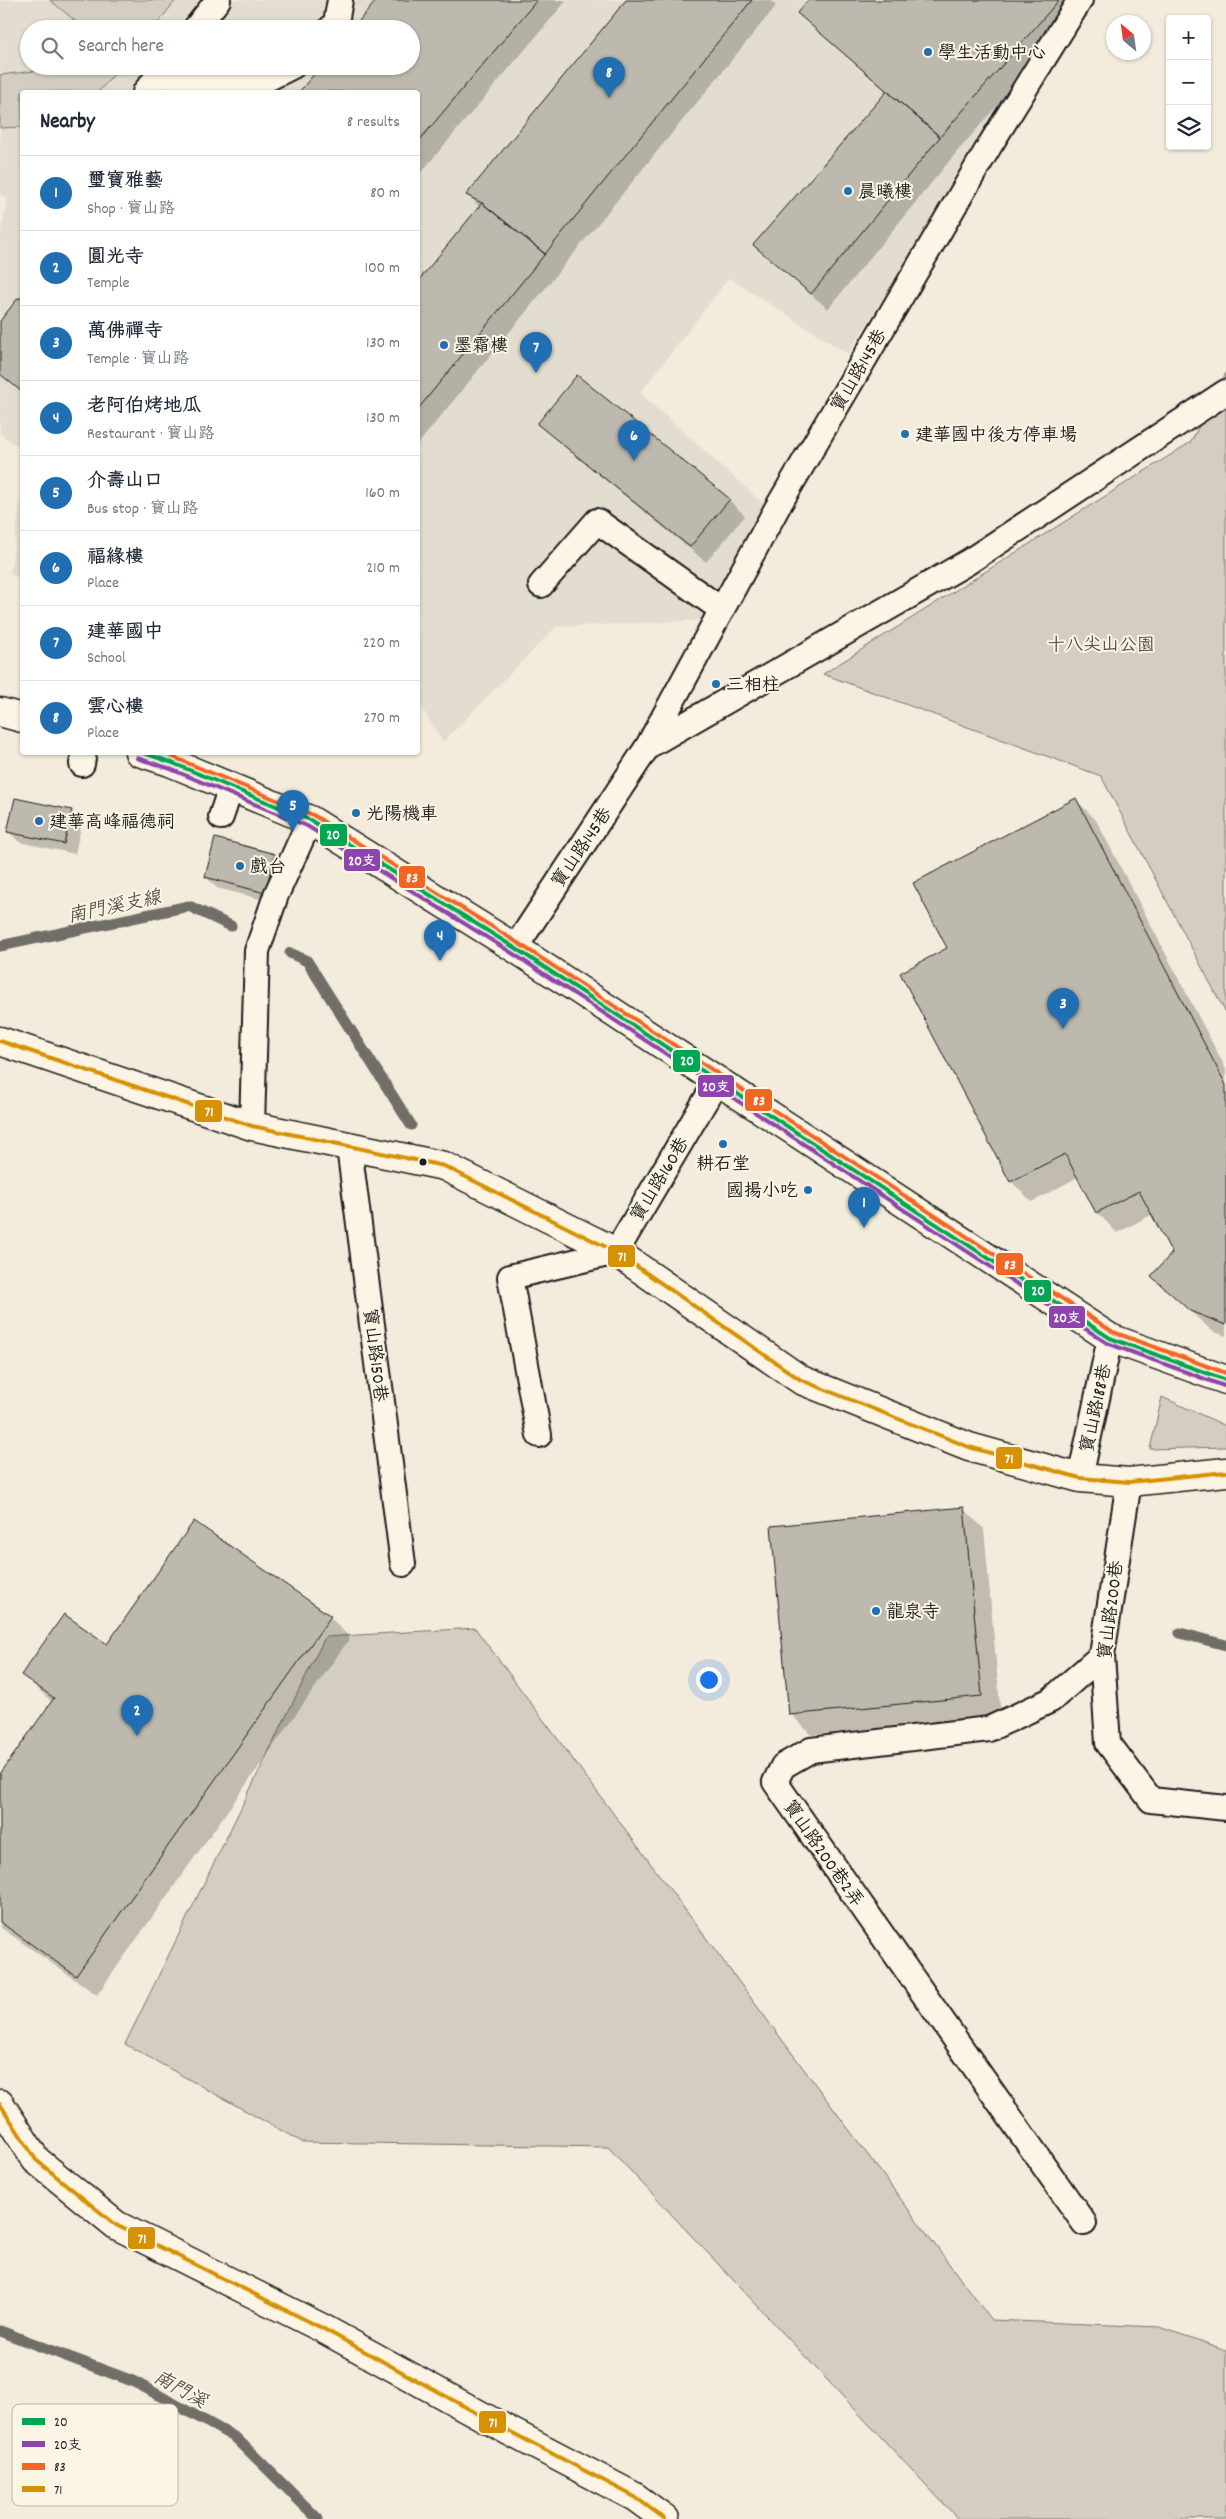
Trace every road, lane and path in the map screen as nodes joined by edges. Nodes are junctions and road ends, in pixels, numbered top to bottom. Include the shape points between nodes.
1 (218, 0) edge
2 (340, 0) edge
3 (1080, 0) edge
4 (202, 20) edge
5 (337, 20) edge
6 (275, 75) edge
7 (157, 78) edge
8 (1226, 392) edge
9 (541, 584) dead end
10 (722, 610) junction
11 (0, 712) edge
12 (20, 717) edge
13 (648, 746) junction
14 (148, 755) edge
15 (231, 787) junction
16 (221, 817) dead end
17 (310, 820) junction
18 (515, 948) junction
19 (0, 1041) edge
20 (717, 1081) junction
21 (252, 1126) junction
22 (349, 1147) junction
23 (616, 1252) junction
24 (1110, 1338) junction
25 (1226, 1380) edge
26 (539, 1435) dead end
27 (1226, 1472) edge
28 (1080, 1478) junction
29 (1129, 1482) junction
30 (403, 1564) dead end
31 (1102, 1655) junction
32 (1226, 1808) edge
33 (0, 2104) edge
34 (1084, 2223) dead end
35 (665, 2519) edge

1 - 4 lane
2 - 5 lane
3 - 10 lane, 寶山路145巷 via 990,145 777,508
6 - 7 lane via 257,84 208,86
8 - 13 lane, 寶山路145巷 via 968,562
9 - 10 lane via 597,521
10 - 13 lane, 寶山路145巷
11 - 12 street
13 - 18 lane, 寶山路145巷
14 - 15 street
15 - 16 lane
15 - 17 street
17 - 18 street
17 - 21 lane via 276,896 257,951
18 - 20 street
19 - 21 street
20 - 23 lane, 寶山路160巷
20 - 24 street
21 - 22 street
22 - 23 street via 444,1166
22 - 30 lane, 寶山路150巷
23 - 26 lane via 510,1277
23 - 28 street via 801,1380 969,1447
24 - 25 street
24 - 28 lane, 寶山路188巷
27 - 29 street
28 - 29 street
29 - 31 lane, 寶山路200巷
31 - 32 lane, 寶山路200巷 via 1108,1742 1151,1800
31 - 34 lane, 寶山路200巷2弄 via 1051,1700 989,1729 811,1750 783,1766 775,1782
33 - 35 street via 36,2160 116,2225 322,2328 635,2497

